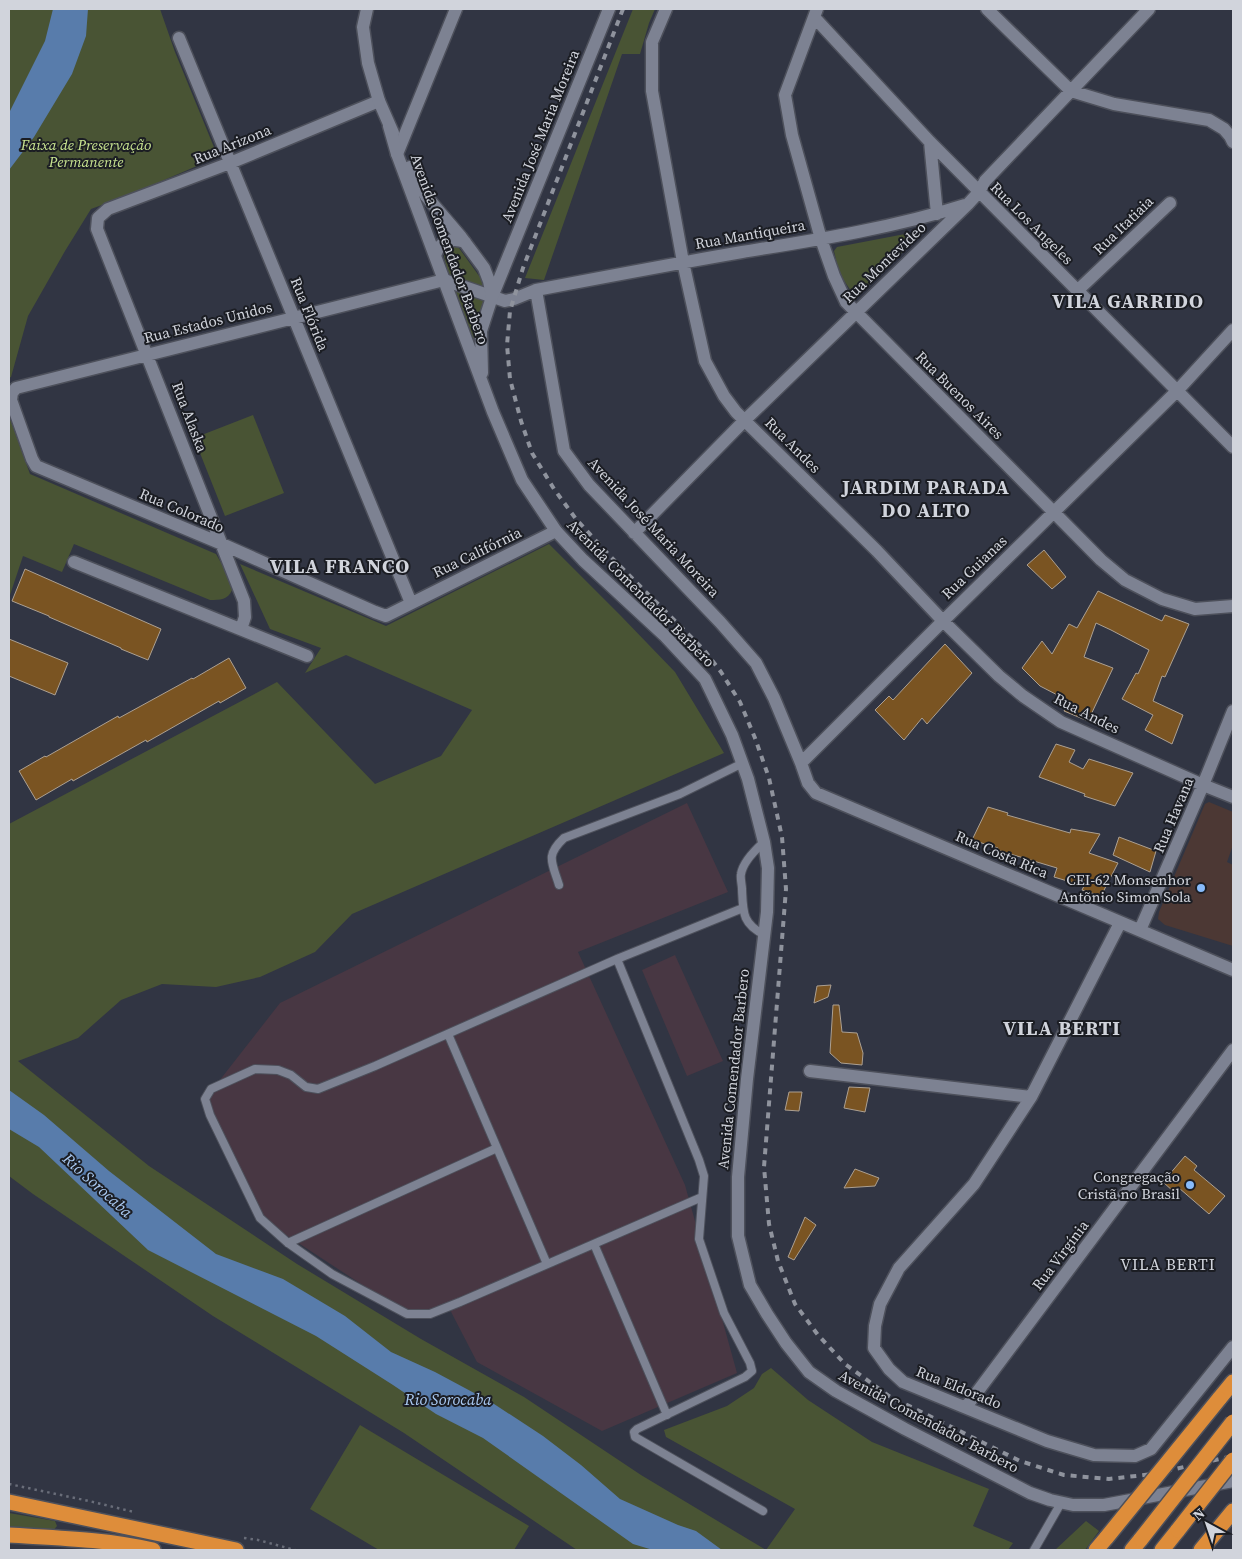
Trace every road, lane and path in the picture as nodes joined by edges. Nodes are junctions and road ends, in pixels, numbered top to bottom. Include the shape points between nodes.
1 (367, 9) edge
2 (456, 9) edge
3 (609, 9) edge
4 (666, 9) edge
5 (987, 9) edge
6 (1150, 9) edge
7 (815, 13) edge
8 (179, 38) dead end
9 (1071, 91) junction
10 (379, 101) junction
11 (930, 142) junction
12 (1233, 142) edge
13 (399, 150) junction
14 (230, 163) junction
15 (979, 192) junction
16 (1170, 203) dead end
17 (968, 204) junction
18 (937, 214) junction
19 (98, 218) joint
20 (821, 239) junction
21 (465, 242) junction
22 (435, 256) junction
23 (683, 262) junction
24 (444, 280) junction
25 (536, 290) junction
26 (1077, 291) junction
27 (492, 297) junction
28 (855, 312) junction
29 (293, 317) junction
30 (1233, 330) edge
31 (148, 354) junction
32 (482, 383) junction
33 (1177, 391) junction
34 (12, 393) joint
35 (745, 420) junction
36 (1233, 447) edge
37 (1054, 512) junction
38 (556, 531) junction
39 (634, 533) junction
40 (222, 544) junction
41 (74, 562) dead end
42 (410, 603) junction
43 (1233, 606) edge
44 (386, 616) joint
45 (942, 621) junction
46 (241, 629) junction
47 (307, 656) dead end
48 (1233, 711) edge
49 (743, 763) junction
50 (801, 763) junction
51 (1203, 785) junction
52 (1233, 797) edge
53 (764, 842) junction
54 (559, 885) dead end
55 (743, 908) junction
56 (1120, 923) junction
57 (1140, 930) junction
58 (764, 935) junction
59 (617, 959) junction
60 (1233, 970) edge
61 (448, 1034) junction
62 (1233, 1050) edge
63 (810, 1071) dead end
64 (1031, 1097) junction
65 (497, 1148) junction
66 (702, 1197) junction
67 (288, 1243) junction
68 (594, 1244) junction
69 (548, 1264) junction
70 (1233, 1348) edge
71 (1233, 1382) edge
72 (966, 1407) junction
73 (667, 1414) junction
74 (1233, 1422) edge
75 (1233, 1460) edge
76 (1233, 1480) edge
77 (9, 1502) edge
78 (1061, 1503) junction
79 (764, 1511) dead end
80 (1233, 1511) edge
81 (9, 1535) edge
82 (1137, 1545) edge
83 (154, 1550) edge
84 (236, 1550) edge
85 (1034, 1550) edge
86 (1096, 1550) edge
87 (1162, 1550) edge
88 (1201, 1550) edge

1 - 10 street, Avenida Comendador Barbero via 362,27
2 - 13 street
3 - 27 street, Avenida José Maria Moreira
4 - 23 street, Rua Andes via 652,42 652,91
5 - 9 street
6 - 9 street, Rua Montevideo
7 - 11 street, Rua Los Angeles
7 - 20 street, Rua Buenos Aires via 785,95 792,135
8 - 14 street, Rua Flórida
9 - 12 street via 1114,104 1209,120 1224,129
9 - 15 street, Rua Montevideo via 985,181
10 - 13 street, Avenida Comendador Barbero
10 - 14 street, Rua Arizona
11 - 15 street, Rua Los Angeles
11 - 18 street
13 - 21 street, Avenida Comendador Barbero via 426,196
13 - 22 street, Avenida Comendador Barbero
14 - 19 street, Rua Arizona via 108,209
14 - 29 street, Rua Flórida
15 - 17 street, Rua Montevideo
15 - 26 street, Rua Los Angeles
16 - 26 street, Rua Itatiaia
17 - 18 street, Rua Mantiqueira
17 - 28 street, Rua Montevideo
18 - 20 street, Rua Mantiqueira
19 - 31 street, Rua Alaska via 97,229
20 - 23 street, Rua Mantiqueira
20 - 28 street, Rua Buenos Aires via 846,302
21 - 22 street via 446,241 437,249
21 - 27 street, Avenida Comendador Barbero via 484,268
22 - 24 street, Avenida Comendador Barbero
23 - 25 street, Rua Mantiqueira
23 - 35 street, Rua Andes via 705,361 724,396
24 - 27 street
24 - 29 street, Rua Estados Unidos
24 - 32 street, Avenida Comendador Barbero
25 - 27 street via 514,299
25 - 39 street, Avenida José Maria Moreira via 564,451 589,485
26 - 33 street, Rua Los Angeles
27 - 32 street, Avenida Comendador Barbero via 481,331
28 - 35 street, Rua Montevideo
28 - 37 street, Rua Buenos Aires
29 - 31 street, Rua Estados Unidos
29 - 42 street, Rua Flórida
30 - 33 street, Rua Guianas
31 - 34 street, Rua Estados Unidos via 16,388
31 - 40 street, Rua Alaska
32 - 38 street, Avenida Comendador Barbero via 522,480
33 - 36 street, Rua Los Angeles
33 - 37 street, Rua Guianas
34 - 40 street, Rua Colorado via 11,400 36,466
35 - 39 street, Rua Montevideo
35 - 45 street, Rua Andes via 877,551
37 - 43 street, Rua Buenos Aires via 1101,560 1126,580 1162,599 1195,609
37 - 45 street, Rua Guianas
38 - 42 street, Rua Califórnia
38 - 49 street, Avenida Comendador Barbero via 705,679
39 - 50 street, Avenida José Maria Moreira via 756,663
40 - 44 street, Rua Colorado
40 - 46 street, Rua Alaska via 244,601 245,617
41 - 46 street
42 - 44 street, Rua Califórnia
45 - 50 street, Rua Guianas
45 - 51 street, Rua Andes via 999,676 1061,722
46 - 47 street
48 - 51 street, Rua Havana
49 - 53 street, Avenida Comendador Barbero
49 - 54 lane via 680,794 564,838 555,846 551,856
50 - 56 street, Rua Costa Rica via 808,783 816,792
51 - 52 street, Rua Andes
51 - 57 street, Rua Havana
53 - 55 lane via 752,854 741,874
53 - 58 street, Avenida Comendador Barbero via 768,868
55 - 58 lane via 748,923
55 - 59 lane
56 - 57 street, Rua Costa Rica
56 - 64 street, Rua Eldorado
57 - 60 street, Rua Costa Rica
58 - 78 street, Avenida Comendador Barbero via 738,1177 738,1236 750,1284 771,1321 809,1372 836,1391 905,1429 1030,1493
59 - 61 lane
59 - 66 lane via 699,1160 704,1176
61 - 65 lane
61 - 67 lane via 318,1089 306,1087 278,1070 255,1069 211,1089 205,1099 210,1115 260,1218
62 - 72 street, Rua Virgínia
63 - 64 street
64 - 72 street, Rua Eldorado via 974,1184 899,1268 880,1304 875,1326 874,1348 903,1382
65 - 67 lane
65 - 69 lane
66 - 68 lane
66 - 73 lane via 699,1239 724,1313 752,1371
67 - 69 lane via 332,1274 407,1314 430,1314
68 - 69 lane
68 - 73 lane
70 - 72 street, Rua Eldorado via 1151,1449 1135,1456 1094,1455 1047,1441
71 - 86 highway, bridge
73 - 79 lane via 637,1429 635,1437
74 - 82 highway, bridge
75 - 87 highway, bridge
76 - 78 street, Avenida Comendador Barbero via 1104,1505
77 - 84 highway
78 - 85 lane
80 - 88 highway
81 - 83 highway via 132,1545

